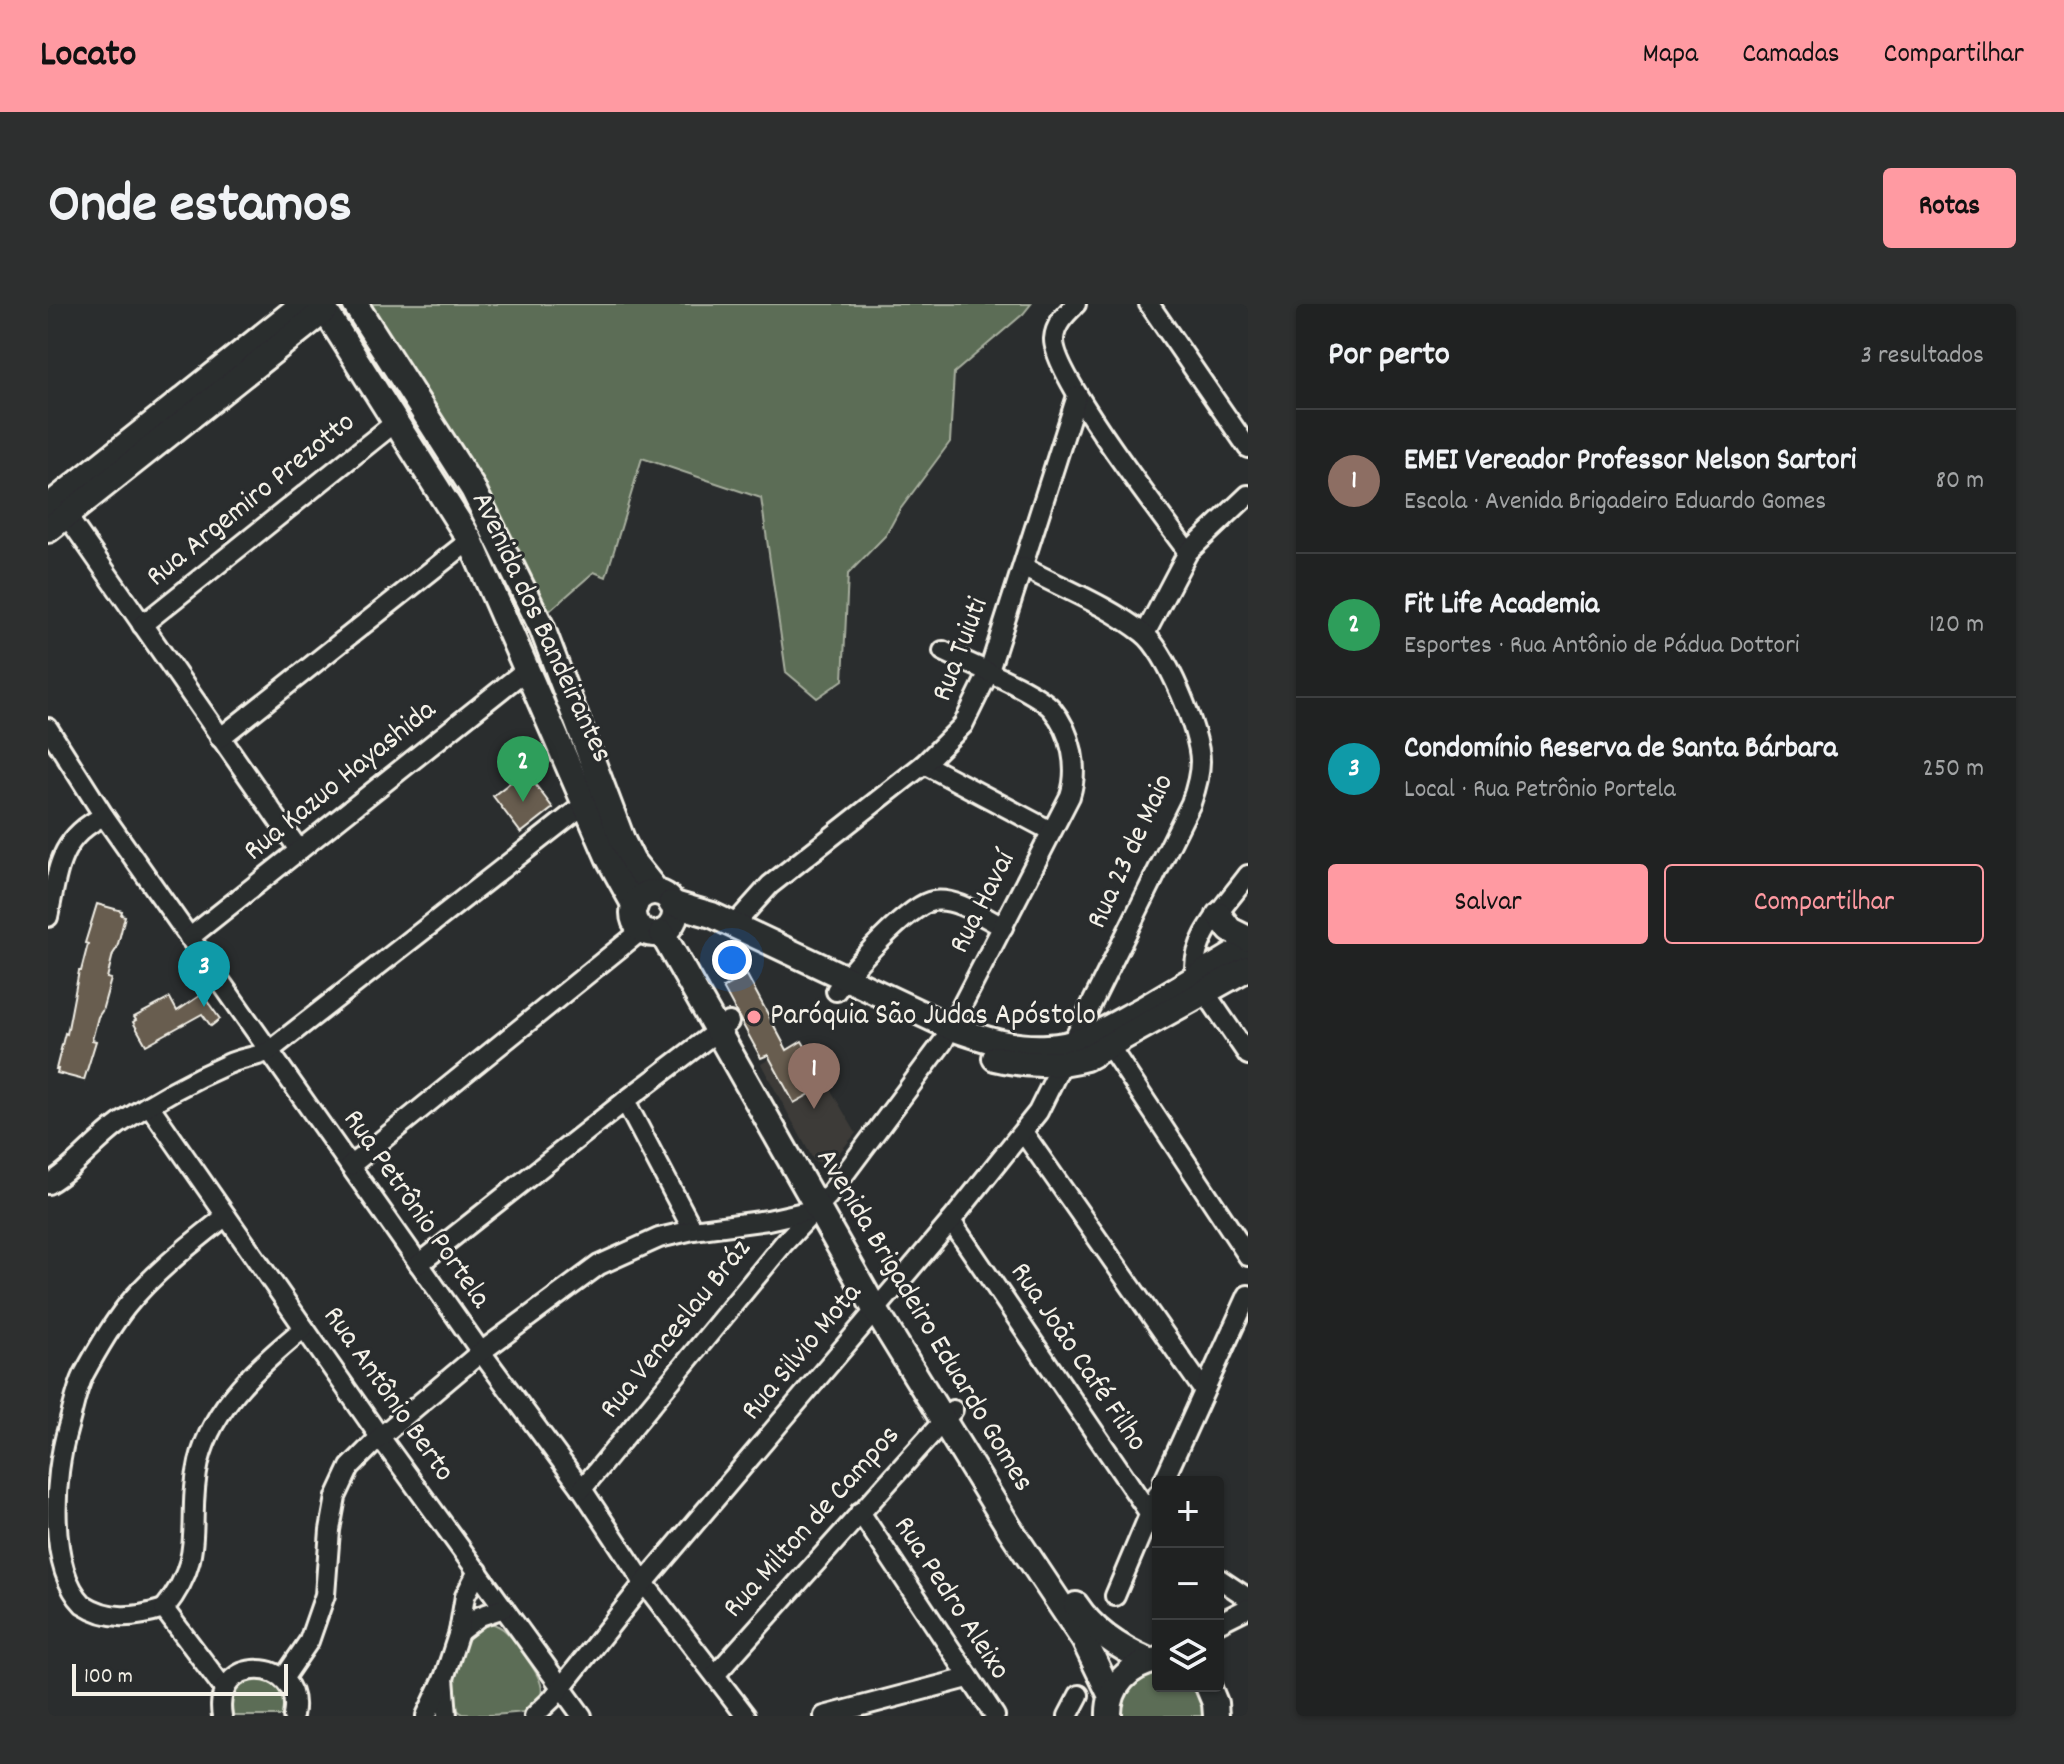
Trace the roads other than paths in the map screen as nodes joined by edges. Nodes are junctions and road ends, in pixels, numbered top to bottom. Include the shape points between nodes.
1 (355, 304) edge
2 (1076, 304) edge
3 (1149, 304) edge
4 (323, 305) edge
5 (407, 388) junction
6 (1077, 396) junction
7 (397, 421) junction
8 (1248, 448) edge
9 (1248, 495) edge
10 (54, 518) edge
11 (470, 540) junction
12 (1188, 552) junction
13 (1023, 567) junction
14 (142, 625) junction
15 (1145, 634) junction
16 (943, 651) dead end
17 (527, 669) junction
18 (988, 674) junction
19 (48, 728) edge
20 (220, 738) junction
21 (924, 764) junction
22 (586, 803) junction
23 (104, 816) junction
24 (1051, 831) junction
25 (299, 850) junction
26 (1248, 875) edge
27 (1219, 915) junction
28 (48, 917) edge
29 (663, 917) junction
30 (734, 925) junction
31 (1003, 927) junction
32 (189, 938) junction
33 (1248, 939) edge
34 (1248, 946) edge
35 (1248, 968) edge
36 (840, 984) junction
37 (1201, 986) junction
38 (722, 1026) junction
39 (256, 1033) junction
40 (947, 1035) junction
41 (1105, 1040) junction
42 (269, 1051) junction
43 (1067, 1054) junction
44 (1248, 1055) edge
45 (231, 1062) junction
46 (625, 1101) junction
47 (149, 1105) junction
48 (1023, 1132) junction
49 (350, 1166) junction
50 (48, 1184) edge
51 (823, 1202) junction
52 (226, 1216) junction
53 (768, 1220) junction
54 (951, 1221) junction
55 (693, 1230) junction
56 (784, 1243) junction
57 (1248, 1256) edge
58 (419, 1264) junction
59 (1248, 1295) edge
60 (881, 1304) junction
61 (304, 1328) junction
62 (481, 1352) junction
63 (1204, 1391) junction
64 (947, 1415) junction
65 (380, 1437) junction
66 (1166, 1476) edge
67 (582, 1489) junction
68 (860, 1512) junction
69 (49, 1518) edge
70 (1152, 1520) edge
71 (1152, 1523) edge
72 (478, 1571) junction
73 (1224, 1582) edge
74 (644, 1583) junction
75 (1115, 1596) dead end
76 (1248, 1598) edge
77 (504, 1608) junction
78 (1248, 1608) edge
79 (164, 1609) junction
80 (1224, 1620) edge
81 (459, 1632) junction
82 (1152, 1661) edge
83 (1152, 1661) edge
84 (716, 1674) junction
85 (444, 1678) junction
86 (968, 1678) junction
87 (283, 1679) junction
88 (561, 1687) junction
89 (225, 1690) junction
90 (1211, 1692) edge
91 (1079, 1695) dead end
92 (1110, 1706) edge
93 (296, 1715) edge
94 (579, 1715) edge
95 (222, 1716) edge
96 (426, 1716) edge
97 (447, 1716) edge
98 (534, 1716) edge
99 (746, 1716) edge
100 (824, 1716) edge
101 (995, 1716) edge
102 (1068, 1716) edge
103 (1216, 1716) edge

1 - 5 main road, Avenida dos Bandeirantes
2 - 6 street via 1058,323 1054,339
3 - 8 street
4 - 5 main road
4 - 7 main road, Avenida dos Bandeirantes
4 - 10 main road
5 - 29 main road, Avenida dos Bandeirantes via 473,489 542,628 623,842
6 - 12 street
6 - 13 street, Rua Tuiuti
7 - 11 main road, Avenida dos Bandeirantes
7 - 14 street, Rua Argemiro Prezotto
9 - 12 street
10 - 14 street
11 - 17 main road, Avenida dos Bandeirantes
11 - 20 street
12 - 15 street
13 - 15 street, Rua 23 de Maio
13 - 18 street, Rua Tuiuti
14 - 20 street
15 - 43 street, Rua 23 de Maio via 1190,715 1200,759 1198,780
16 - 18 street, Rua Havaí
17 - 22 main road, Avenida dos Bandeirantes
17 - 25 street, Rua Kazuo Hayashida
18 - 21 street, Rua Tuiuti via 963,725
18 - 24 street, Rua Havaí via 1052,710 1072,748 1075,782
19 - 23 street, Rua Petrônio Portela
20 - 25 street
21 - 24 street
21 - 30 street, Rua Tuiuti via 770,885
22 - 29 main road, Avenida dos Bandeirantes via 635,906 644,895
22 - 42 street
23 - 28 street via 70,840
23 - 32 street, Rua Petrônio Portela
24 - 31 street, Rua Havaí
25 - 32 street, Rua Kazuo Hayashida
26 - 27 street
27 - 33 main road via 1230,930
27 - 37 street via 1194,957
29 - 30 main road via 712,915
29 - 36 main road via 712,931
29 - 38 main road, Avenida Brigadeiro Eduardo Gomes
29 - 49 street
30 - 36 main road
31 - 36 street via 950,901 931,900 913,910
31 - 40 street, Rua Havaí
32 - 39 street, Rua Petrônio Portela
34 - 37 main road
35 - 37 main road
36 - 40 main road
37 - 41 main road
37 - 44 street
38 - 46 street
38 - 51 main road, Avenida Brigadeiro Eduardo Gomes
39 - 42 street, Rua Petrônio Portela
39 - 45 street
40 - 43 main road via 1049,1047
40 - 51 street, Rua Havaí
41 - 43 main road
41 - 57 street
42 - 45 street
42 - 49 street, Rua Petrônio Portela
43 - 48 street, Rua Silvio Mota
45 - 47 street
46 - 55 street
46 - 58 street
47 - 50 street
47 - 52 street, Rua Antônio Berto
48 - 54 street, Rua Silvio Mota
48 - 63 street
49 - 58 street, Rua Petrônio Portela
51 - 53 street
51 - 56 street, Rua Venceslau Bráz
51 - 60 main road, Avenida Brigadeiro Eduardo Gomes
52 - 61 street, Rua Antônio Berto
52 - 69 street via 127,1306 83,1377
53 - 55 street
53 - 56 street
54 - 60 street, Rua Silvio Mota
54 - 70 street, Rua João Café Filho
55 - 62 street via 659,1238 599,1265
56 - 67 street, Rua Venceslau Bráz
58 - 62 street, Rua Petrônio Portela
59 - 63 street
60 - 64 main road, Avenida Brigadeiro Eduardo Gomes
60 - 74 street, Rua Silvio Mota
61 - 65 street, Rua Antônio Berto
61 - 79 street via 255,1369 221,1412 200,1460 191,1564
62 - 65 street
62 - 67 street, Rua Petrônio Portela
63 - 66 street
64 - 68 street, Rua Milton de Campos
64 - 82 main road, Avenida Brigadeiro Eduardo Gomes via 1080,1611 1115,1643
64 - 92 main road, Avenida Brigadeiro Eduardo Gomes via 1084,1640
65 - 72 street, Rua Antônio Berto
65 - 87 street via 350,1467 336,1497 322,1606 309,1641
67 - 74 street, Rua Petrônio Portela
68 - 84 street, Rua Milton de Campos
68 - 86 street, Rua Pedro Aleixo
69 - 79 street via 58,1577 73,1597 94,1611 119,1618
71 - 75 street
72 - 77 street, Rua Antônio Berto
72 - 81 street via 465,1596
73 - 76 street
74 - 84 street, Rua Petrônio Portela
74 - 88 street, Rua Silvio Mota
77 - 81 street via 480,1616
77 - 88 street, Rua Antônio Berto
78 - 80 street
79 - 89 street
81 - 85 street
83 - 92 main road via 1127,1673
84 - 99 street, Rua Petrônio Portela
85 - 96 street
85 - 97 street
86 - 100 street
86 - 101 street, Rua Pedro Aleixo
87 - 89 street via 268,1670 251,1670 235,1677
87 - 93 street via 293,1694
88 - 94 street, Rua Antônio Berto
88 - 98 street, Rua Silvio Mota
89 - 95 street
90 - 103 main road
91 - 102 street

